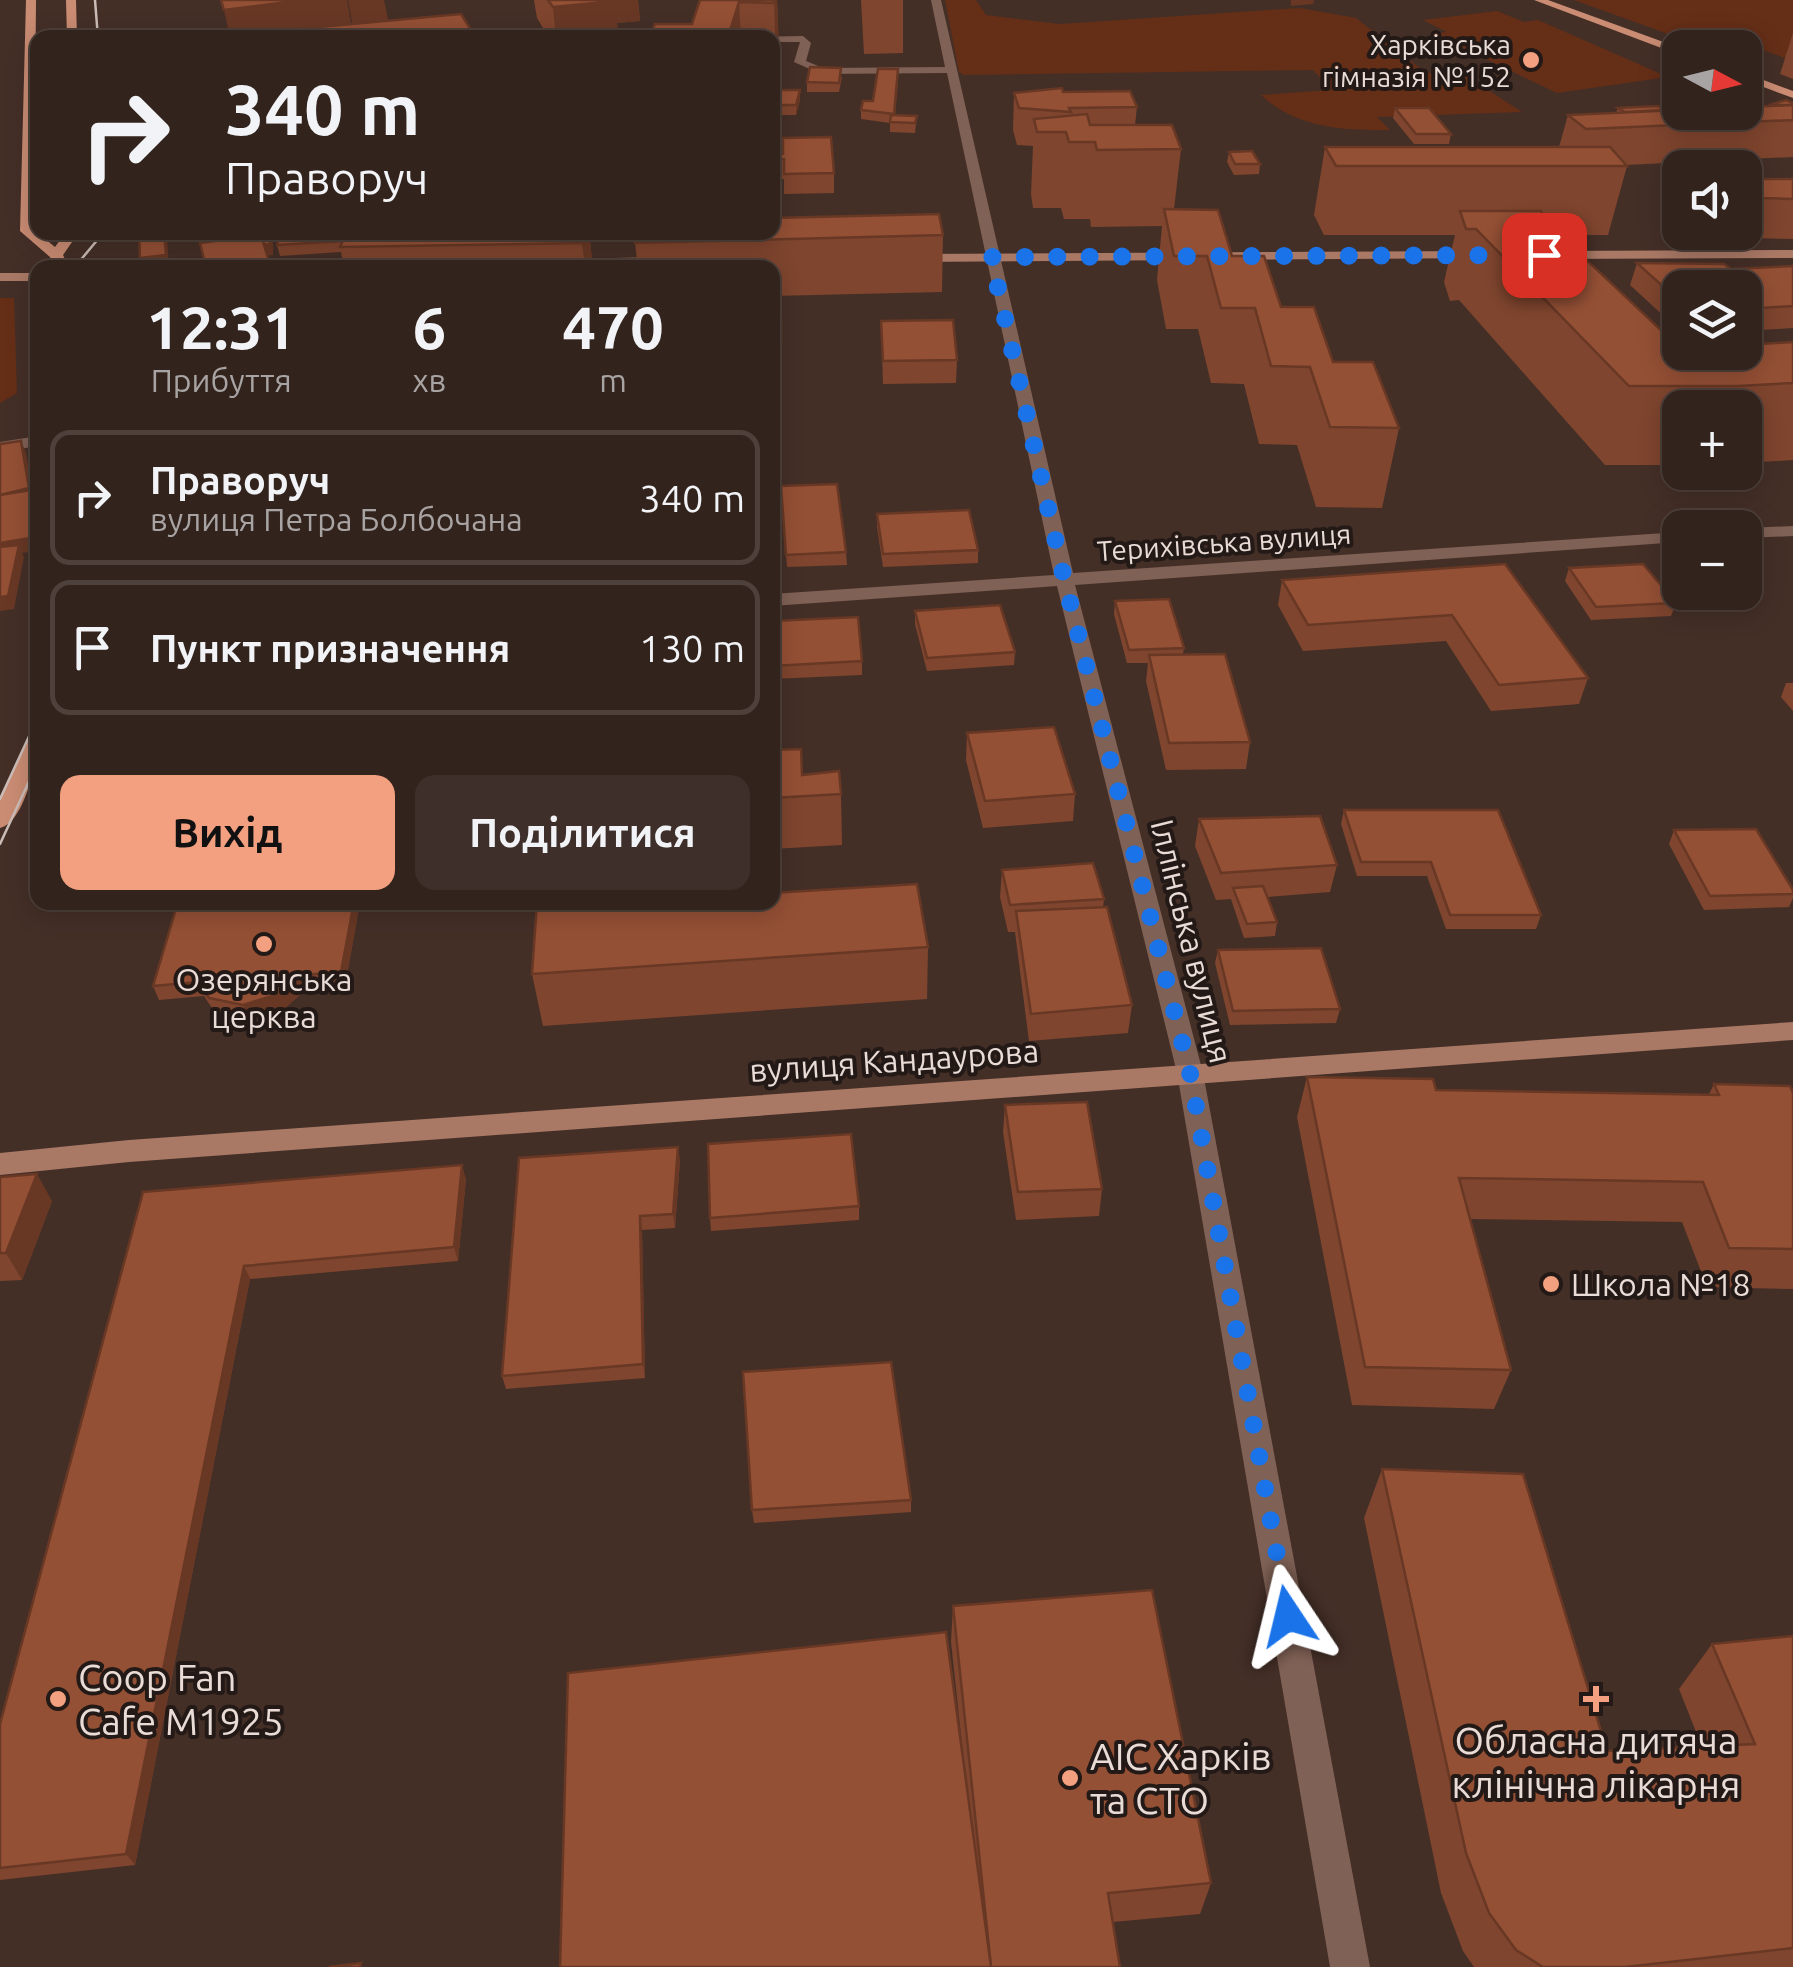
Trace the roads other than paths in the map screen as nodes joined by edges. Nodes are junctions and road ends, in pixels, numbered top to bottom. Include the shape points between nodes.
1 (32, 0) edge
2 (71, 0) edge
3 (936, 0) edge
4 (1539, 0) edge
5 (31, 30) edge
6 (72, 30) edge
7 (780, 38) edge
8 (1662, 45) edge
9 (952, 70) junction
10 (1762, 82) edge
11 (30, 93) edge
12 (1793, 94) edge
13 (30, 235) edge
14 (36, 240) edge
15 (1793, 254) edge
16 (1490, 255) edge
17 (1526, 255) edge
18 (991, 257) junction
19 (894, 258) edge
20 (58, 260) edge
21 (0, 277) edge
22 (30, 277) edge
23 (30, 442) edge
24 (0, 447) edge
25 (1793, 530) edge
26 (1762, 532) edge
27 (1662, 537) edge
28 (1065, 582) junction
29 (780, 600) edge
30 (30, 759) edge
31 (0, 821) edge
32 (1793, 1031) edge
33 (1190, 1073) junction
34 (0, 1164) edge
35 (1350, 1967) edge

1 - 5 main road
2 - 6 main road
3 - 9 street, Іллінська вулиця
4 - 8 main road
7 - 9 street via 802,38 800,62 821,70
9 - 18 street, Іллінська вулиця
10 - 12 main road
11 - 13 main road
14 - 20 main road
15 - 17 street
16 - 18 street
18 - 19 street
18 - 28 street, Іллінська вулиця
21 - 22 street
23 - 24 street
25 - 26 street
27 - 28 street, Терихівська вулиця
28 - 29 street, Терихівська вулиця
28 - 33 street, Іллінська вулиця
30 - 31 main road
32 - 33 street, вулиця Кандаурова
33 - 34 street, вулиця Кандаурова
33 - 35 street, Іллінська вулиця

